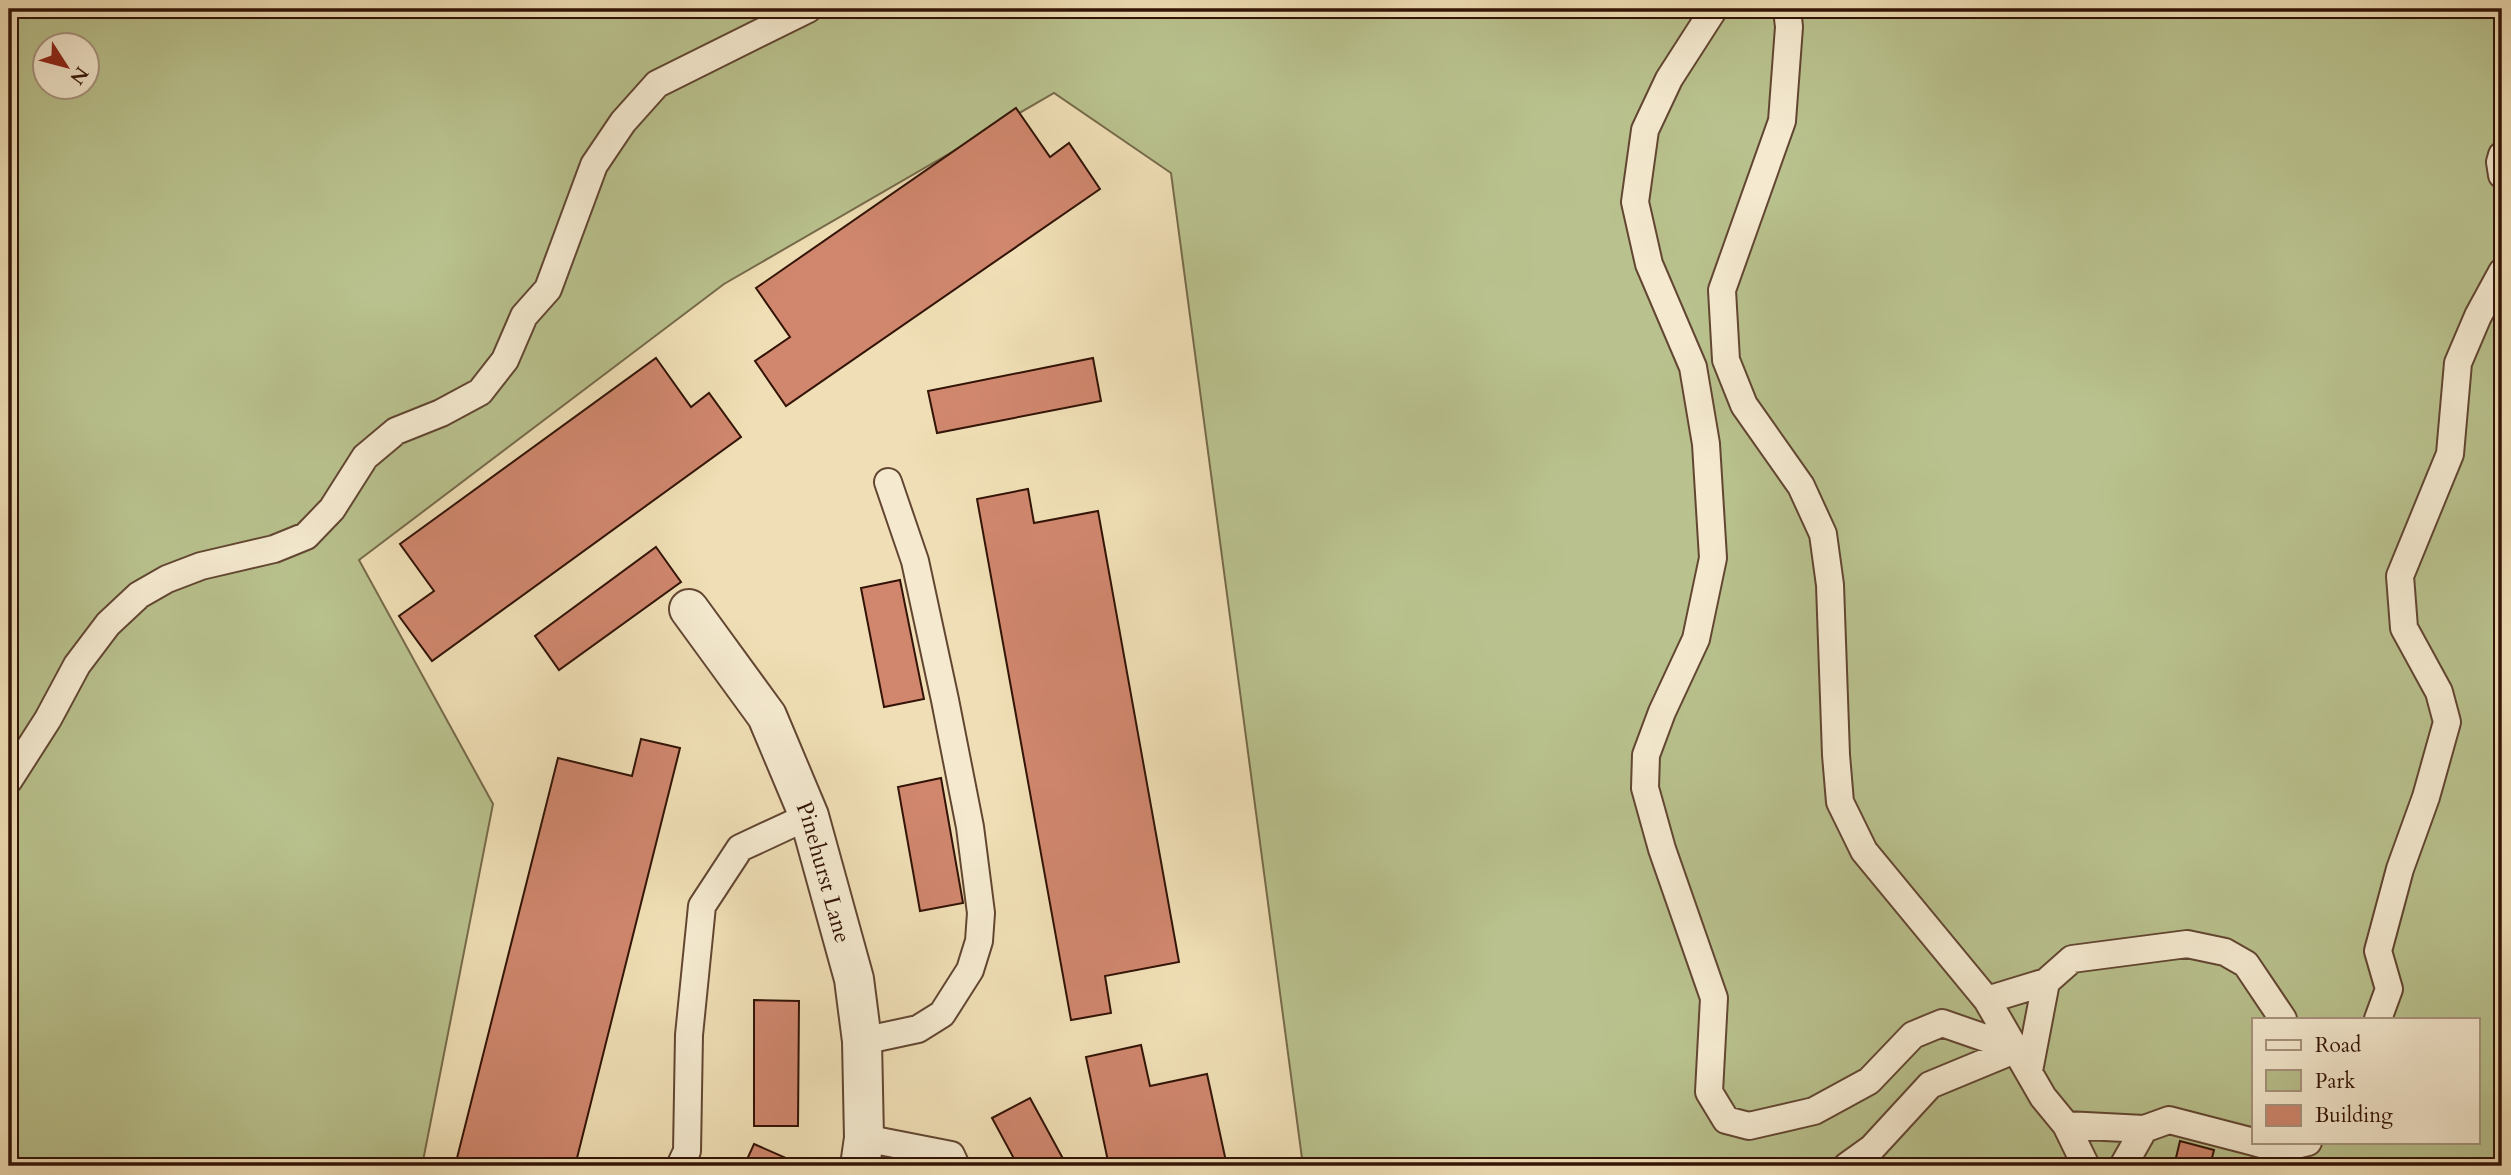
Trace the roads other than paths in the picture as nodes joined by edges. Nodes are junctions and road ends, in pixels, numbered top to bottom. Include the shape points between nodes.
1 (808, 9) edge
2 (1714, 9) edge
3 (1787, 9) edge
4 (2502, 155) edge
5 (2502, 175) edge
6 (2502, 272) edge
7 (888, 482) dead end
8 (689, 609) dead end
9 (9, 780) edge
10 (809, 816) junction
11 (2046, 982) junction
12 (1987, 1000) junction
13 (2282, 1018) edge
14 (2378, 1018) edge
15 (862, 1041) junction
16 (2023, 1060) junction
17 (2066, 1125) junction
18 (2144, 1129) junction
19 (2252, 1142) edge
20 (2261, 1144) edge
21 (2300, 1144) edge
22 (862, 1152) edge
23 (680, 1166) edge
24 (956, 1166) edge
25 (1847, 1166) edge
26 (2086, 1166) edge
27 (2123, 1166) edge

1 - 9 lane via 657,84 623,122 594,165 548,289 524,316 505,360 480,392 396,431 365,457 332,509 306,536 274,549 201,566 139,595 108,624 77,666
2 - 16 lane via 1669,79 1645,130 1635,202 1649,264 1693,367 1706,444 1713,558 1696,639 1646,755 1645,788 1714,998 1709,1092 1726,1120 1749,1126 1814,1111 1869,1081 1913,1035 1942,1023
3 - 12 lane via 1782,121 1721,290 1726,360 1744,405 1801,486 1823,534 1830,585 1840,802 1864,851
4 - 5 lane
6 - 14 lane via 2458,363 2450,454 2400,576 2404,628 2439,692 2447,722 2378,951 2389,989
7 - 15 lane via 915,561 945,700 981,913 970,970 942,1014 918,1029
8 - 10 street, Pinehurst Lane via 767,716
10 - 15 street, Pinehurst Lane via 854,979
10 - 23 lane via 740,848 702,906 689,1035 687,1151
11 - 12 lane
11 - 13 lane via 2072,959 2187,944 2225,952 2246,964
11 - 16 lane
12 - 16 lane
15 - 22 street, Pinehurst Lane
16 - 17 lane via 2043,1097
16 - 25 lane via 1930,1085 1872,1148
17 - 18 lane
17 - 26 lane
18 - 19 lane via 2169,1121
18 - 27 lane
20 - 21 lane via 2279,1149
22 - 24 lane via 951,1155

